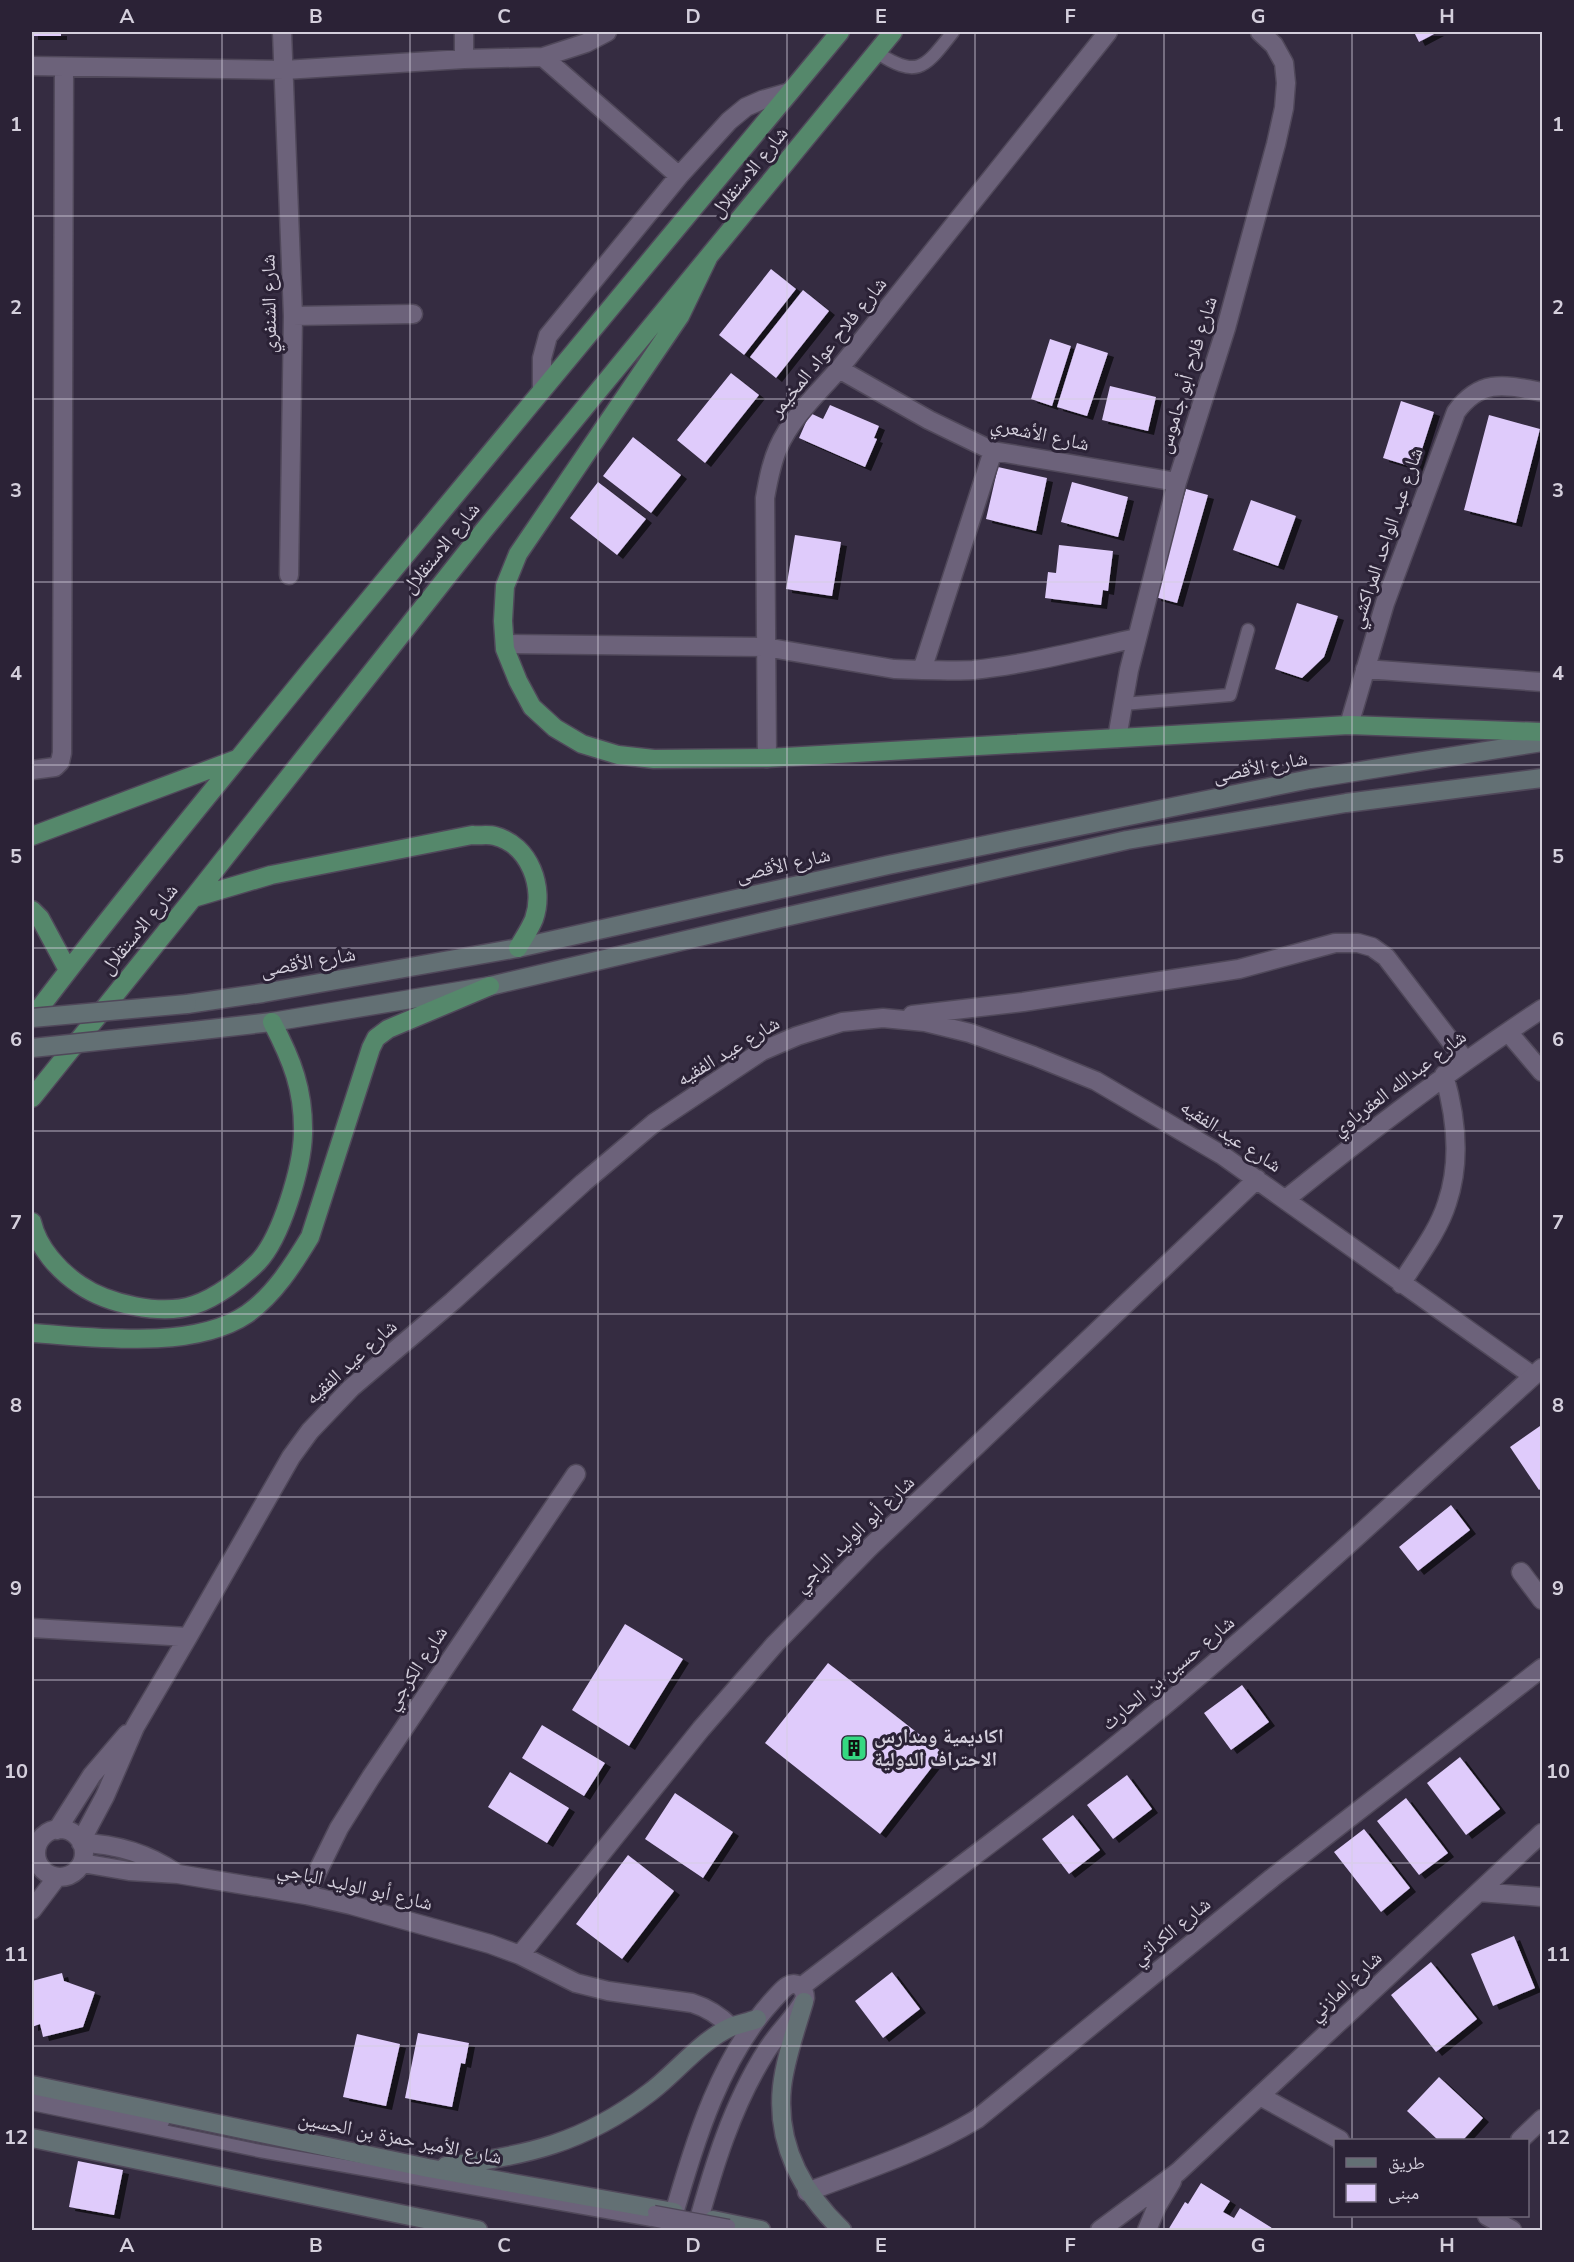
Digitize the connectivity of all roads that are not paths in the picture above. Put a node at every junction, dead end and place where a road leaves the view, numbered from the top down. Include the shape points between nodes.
1 (282, 32) edge
2 (464, 32) edge
3 (607, 32) edge
4 (840, 32) edge
5 (893, 32) edge
6 (953, 32) edge
7 (1108, 32) edge
8 (1260, 32) edge
9 (876, 52) junction
10 (543, 57) junction
11 (464, 59) junction
12 (32, 66) edge
13 (64, 67) junction
14 (284, 70) junction
15 (790, 92) junction
16 (679, 176) junction
17 (708, 258) junction
18 (413, 314) dead end
19 (293, 316) junction
20 (839, 369) junction
21 (542, 388) junction
22 (1542, 392) edge
23 (993, 451) junction
24 (1177, 482) junction
25 (289, 575) dead end
26 (1248, 630) dead end
27 (1137, 638) junction
28 (505, 644) junction
29 (765, 647) junction
30 (1365, 669) junction
31 (922, 670) junction
32 (1542, 682) edge
33 (1123, 704) junction
34 (1349, 725) junction
35 (1542, 732) edge
36 (1117, 738) junction
37 (1542, 742) edge
38 (239, 758) junction
39 (767, 758) junction
40 (32, 770) edge
41 (1542, 778) edge
42 (32, 836) edge
43 (193, 898) junction
44 (32, 910) edge
45 (518, 948) junction
46 (68, 970) junction
47 (490, 986) junction
48 (1542, 1009) edge
49 (32, 1018) edge
50 (883, 1018) junction
51 (272, 1022) junction
52 (1508, 1032) junction
53 (32, 1048) edge
54 (1466, 1060) junction
55 (1542, 1072) edge
56 (1444, 1075) junction
57 (32, 1098) edge
58 (1257, 1179) junction
59 (1286, 1199) junction
60 (32, 1222) edge
61 (1401, 1284) junction
62 (32, 1333) edge
63 (1538, 1372) edge
64 (576, 1474) dead end
65 (1521, 1572) dead end
66 (1542, 1600) edge
67 (32, 1628) edge
68 (189, 1637) junction
69 (1542, 1668) edge
70 (135, 1726) junction
71 (57, 1830) junction
72 (1542, 1833) edge
73 (81, 1842) junction
74 (34, 1857) edge
75 (82, 1863) junction
76 (178, 1874) junction
77 (57, 1877) junction
78 (1479, 1892) junction
79 (306, 1895) junction
80 (1542, 1897) edge
81 (32, 1910) edge
82 (520, 1955) junction
83 (802, 1995) junction
84 (757, 2019) junction
85 (731, 2027) junction
86 (32, 2085) edge
87 (32, 2095) edge
88 (1260, 2096) junction
89 (32, 2104) edge
90 (1542, 2119) edge
91 (32, 2138) edge
92 (1338, 2139) edge
93 (1522, 2139) edge
94 (428, 2168) junction
95 (1178, 2172) junction
96 (807, 2192) junction
97 (675, 2212) junction
98 (653, 2216) junction
99 (1489, 2217) edge
100 (699, 2226) edge
101 (478, 2230) edge
102 (669, 2230) edge
103 (748, 2230) edge
104 (761, 2230) edge
105 (842, 2230) edge
106 (1100, 2230) edge
107 (1147, 2230) edge
108 (1512, 2230) edge

1 - 14 street, شارع الشنفري
2 - 11 street
3 - 10 street via 586,44
4 - 15 highway, شارع الاستقلال
5 - 9 highway, شارع الاستقلال
6 - 9 lane via 932,58 918,67 900,66
7 - 20 street, شارع فلاح عواد المخيمر
8 - 24 street, شارع فلاح أبو جاموس via 1274,45 1284,63 1284,108 1226,328
9 - 17 highway, شارع الاستقلال
10 - 11 street
10 - 16 street
11 - 14 street
12 - 13 street
13 - 14 street
13 - 40 street via 62,753 55,767
14 - 19 street, شارع الشنفري
15 - 16 street via 746,107
15 - 21 highway, شارع الاستقلال
16 - 21 street via 548,336 542,358
17 - 28 highway via 680,316 518,554 505,586
17 - 43 highway, شارع الاستقلال via 484,530
18 - 19 street
19 - 25 street, شارع الشنفري
20 - 23 street, شارع الأشعري
20 - 29 street, شارع فلاح عواد المخيمر via 798,416 771,466 765,498
21 - 38 highway, شارع الاستقلال
22 - 30 street, شارع عبد الواحد المراكشي via 1512,386 1480,389 1456,412 1385,603
23 - 24 street, شارع الأشعري
23 - 31 street
24 - 27 street, شارع فلاح أبو جاموس
26 - 33 lane via 1230,695
27 - 31 street via 1004,666
27 - 33 street, شارع فلاح أبو جاموس
28 - 29 street
28 - 39 highway via 532,707 555,728 582,744 654,759
29 - 31 street via 894,669
29 - 39 street, شارع فلاح عواد المخيمر
30 - 32 street
30 - 34 street, شارع عبد الواحد المراكشي
33 - 36 street, شارع فلاح أبو جاموس
34 - 35 highway
34 - 36 highway
36 - 39 highway
37 - 45 main road, شارع الأقصى via 1276,786 888,865
38 - 42 highway
38 - 46 highway, شارع الاستقلال
41 - 47 main road via 1346,803 1127,840
43 - 45 highway via 271,875 472,835 495,836 510,843 527,859 536,881 534,919
43 - 57 highway, شارع الاستقلال
44 - 46 highway
45 - 49 main road, شارع الأقصى, bridge via 187,1004
46 - 49 highway, شارع الاستقلال
47 - 51 main road
47 - 62 highway via 388,1029 376,1038 309,1237 272,1292 246,1314 216,1328 160,1338
48 - 52 street, شارع عبدالله العقرباوي
50 - 54 street via 1200,976 1335,943 1358,943 1386,957
50 - 58 street, شارع عيد الفقيه via 925,1022 970,1033 1096,1081
50 - 68 street, شارع عيد الفقيه via 842,1022 797,1035 762,1051 654,1124 351,1388 291,1457
51 - 53 main road, bridge
51 - 60 highway via 291,1059 301,1097 303,1136 296,1182 282,1222 260,1261 231,1286 194,1305 155,1310 121,1304 89,1291 63,1274 35,1235
52 - 54 street, شارع عبدالله العقرباوي
52 - 55 street
54 - 56 street, شارع عبدالله العقرباوي
56 - 59 street, شارع عبدالله العقرباوي
56 - 61 street via 1453,1104 1455,1175 1447,1205
58 - 59 street, شارع عيد الفقيه
58 - 82 street, شارع أبو الوليد الباجي via 870,1547 775,1644 701,1729
59 - 61 street, شارع عيد الفقيه
61 - 63 street, شارع عيد الفقيه
63 - 83 street, شارع حسين بن الحارث via 1251,1632 1145,1722
64 - 79 street, شارع الكرجي via 371,1777 339,1828
65 - 66 street
67 - 68 street
68 - 70 street, شارع عيد الفقيه
69 - 96 street, شارع الكراثي via 1272,1878 976,2119 922,2148
70 - 71 street, شارع عيد الفقيه via 92,1775
70 - 73 street, شارع عيد الفقيه
71 - 73 street via 70,1831
71 - 74 street via 43,1836
72 - 78 street, شارع المازني
73 - 75 street
73 - 76 street, شارع أبو الوليد الباجي via 132,1850
74 - 77 street via 44,1871
75 - 76 street, شارع أبو الوليد الباجي
75 - 77 street via 72,1874
76 - 79 street, شارع أبو الوليد الباجي
77 - 81 street
78 - 80 street
78 - 88 street, شارع المازني
79 - 82 street, شارع أبو الوليد الباجي via 397,1916
82 - 85 street, شارع أبو الوليد الباجي via 576,1983 704,2006
83 - 84 street, شارع حسين بن الحارث via 794,1984 786,1987
83 - 96 main road via 781,2103 788,2148
83 - 100 street, شارع حسين بن الحارث via 745,2091 722,2143
84 - 85 main road
84 - 97 street, شارع حسين بن الحارث via 718,2088
85 - 94 main road via 632,2105 585,2132 526,2154
86 - 94 main road, شارع الأمير حمزة بن الحسين
87 - 98 lane
88 - 92 street
88 - 95 street, شارع المازني
89 - 98 lane via 260,2151
90 - 93 street
91 - 101 main road
94 - 97 main road, شارع الأمير حمزة بن الحسين
95 - 106 street, شارع المازني
95 - 107 street, شارع المازني via 1156,2206
96 - 105 main road
97 - 100 main road, شارع الأمير حمزة بن الحسين
97 - 102 street, شارع حسين بن الحارث
98 - 100 lane, bridge
98 - 103 lane, bridge
99 - 108 street
100 - 104 main road, شارع الأمير حمزة بن الحسين

